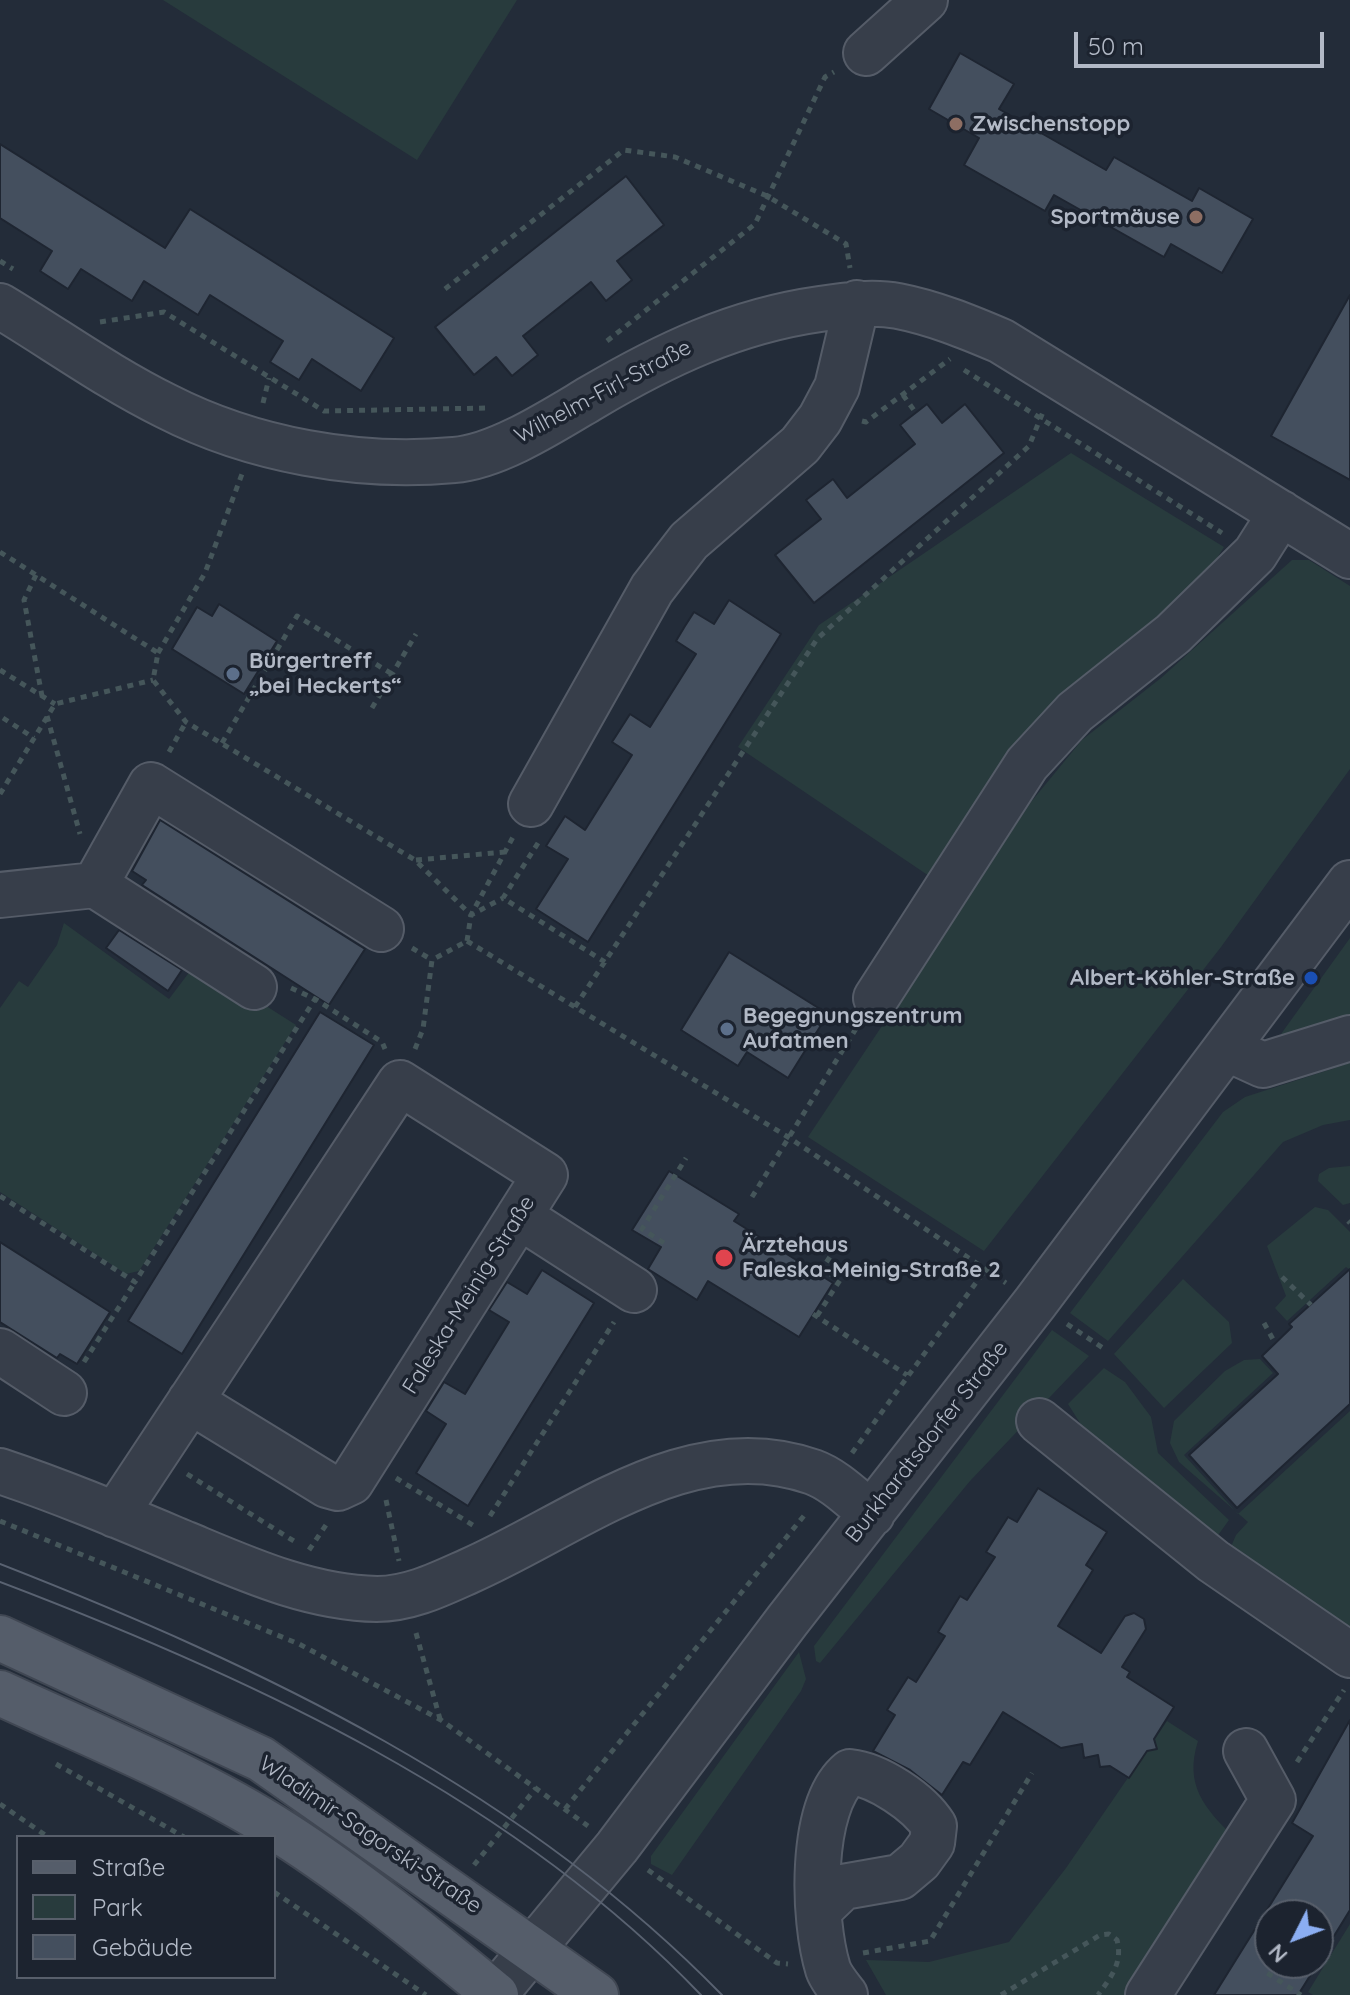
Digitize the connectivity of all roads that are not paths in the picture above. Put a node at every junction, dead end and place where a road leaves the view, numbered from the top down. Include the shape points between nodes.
1 (925, 0) edge
2 (866, 53) road end
3 (13, 291) edge
4 (857, 303) junction
5 (1281, 513) junction
6 (1350, 556) edge
7 (530, 823) road end
8 (1350, 883) edge
9 (95, 885) junction
10 (0, 894) edge
11 (381, 929) dead end
12 (254, 987) road end
13 (876, 998) road end
14 (1350, 1038) edge
15 (1228, 1049) junction
16 (519, 1216) junction
17 (634, 1290) road end
18 (0, 1351) edge
19 (73, 1380) road end
20 (190, 1401) junction
21 (1039, 1421) dead end
22 (0, 1471) edge
23 (872, 1514) junction
24 (115, 1515) junction
25 (3, 1646) edge
26 (1350, 1670) edge
27 (0, 1693) edge
28 (1246, 1751) dead end
29 (819, 1910) dead end
30 (532, 1947) junction
31 (836, 1983) edge
32 (495, 1995) edge
33 (596, 1995) edge
34 (1148, 1995) edge

1 - 2 street
3 - 4 street, Wilhelm-Firl-Straße via 165,406 254,442 391,462 457,460 530,434 656,360 729,328
4 - 5 street, Wilhelm-Firl-Straße via 896,305 960,345 1001,341
4 - 7 street via 837,387 849,420 800,445 689,541 652,589
5 - 6 street, Wilhelm-Firl-Straße
5 - 13 street via 1255,554 1173,634 1075,712 1027,764
8 - 15 street, Burkhardtsdorfer Straße
9 - 10 street
9 - 11 street via 151,785
9 - 12 street
14 - 15 street via 1263,1065
15 - 23 street, Burkhardtsdorfer Straße
16 - 17 street
16 - 20 street, Faleska-Meinig-Straße via 376,1457 351,1482 338,1488 327,1485
16 - 20 street, Faleska-Meinig-Straße via 545,1175 400,1083
18 - 19 street
20 - 24 street
21 - 26 street
22 - 24 street
23 - 24 street via 815,1472 769,1461 684,1468 612,1498 482,1565 406,1595 378,1599 269,1578
23 - 30 street, Burkhardtsdorfer Straße via 617,1847
25 - 30 main road, Wladimir-Sagorski-Straße via 261,1759
27 - 32 main road via 173,1772 283,1833 422,1934
28 - 34 street via 1273,1800
29 - 31 street
30 - 32 street, Burkhardtsdorfer Straße
30 - 33 main road, Wladimir-Sagorski-Straße

